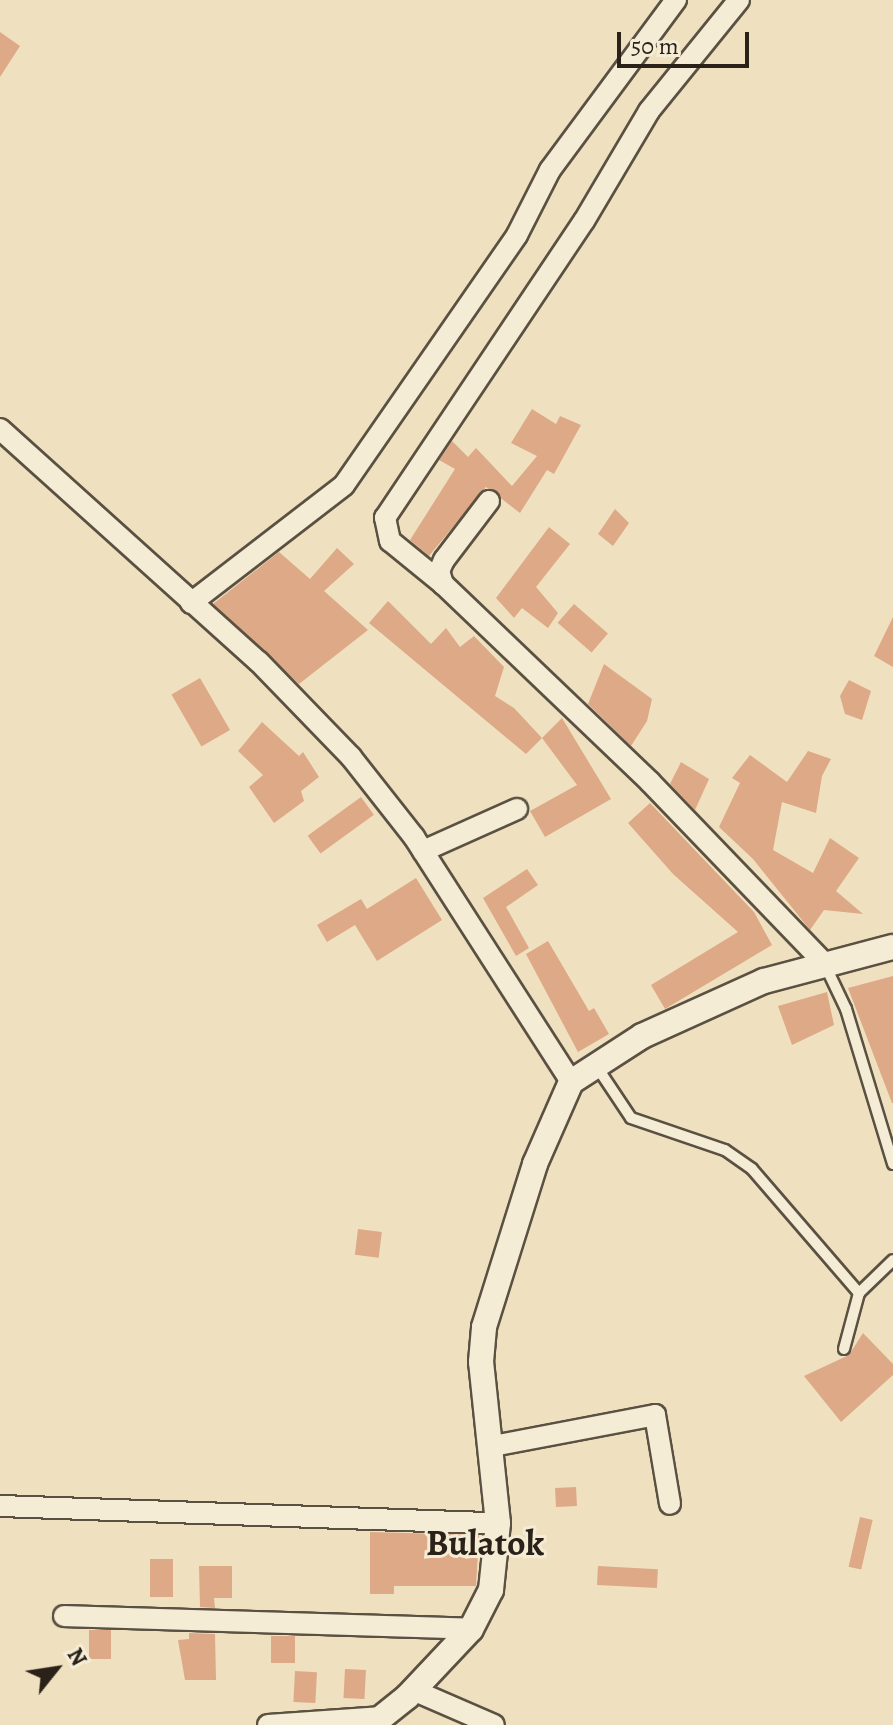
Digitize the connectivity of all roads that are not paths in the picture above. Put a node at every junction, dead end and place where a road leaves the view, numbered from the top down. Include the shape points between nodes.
1 (676, 0) edge
2 (739, 0) edge
3 (0, 429) edge
4 (489, 501) dead end
5 (443, 584) junction
6 (191, 603) junction
7 (517, 809) dead end
8 (423, 851) junction
9 (893, 947) edge
10 (824, 963) junction
11 (595, 1064) junction
12 (571, 1082) junction
13 (893, 1164) edge
14 (893, 1260) edge
15 (859, 1293) junction
16 (844, 1349) dead end
17 (493, 1446) junction
18 (670, 1504) dead end
19 (0, 1506) edge
20 (498, 1523) junction
21 (64, 1616) dead end
22 (471, 1629) junction
23 (413, 1690) junction
24 (378, 1721) edge
25 (268, 1725) edge
26 (494, 1725) edge

1 - 6 street via 558,158 517,235 344,485
2 - 5 street via 649,111 584,221 385,518 390,541
3 - 6 street
4 - 5 street via 444,560 439,571
5 - 10 street via 650,782
6 - 8 street via 259,662 351,757
7 - 8 street
8 - 12 street
9 - 10 street
10 - 11 street via 691,1012
10 - 13 lane via 846,1009
11 - 12 street
11 - 15 lane via 631,1118 725,1150 752,1169
12 - 17 street via 535,1164 484,1327 481,1362
14 - 15 lane
15 - 16 lane
17 - 18 street via 655,1415
17 - 20 street
19 - 20 street
20 - 22 street via 491,1590
21 - 22 street
22 - 23 street
23 - 24 street
23 - 26 street
24 - 25 street

